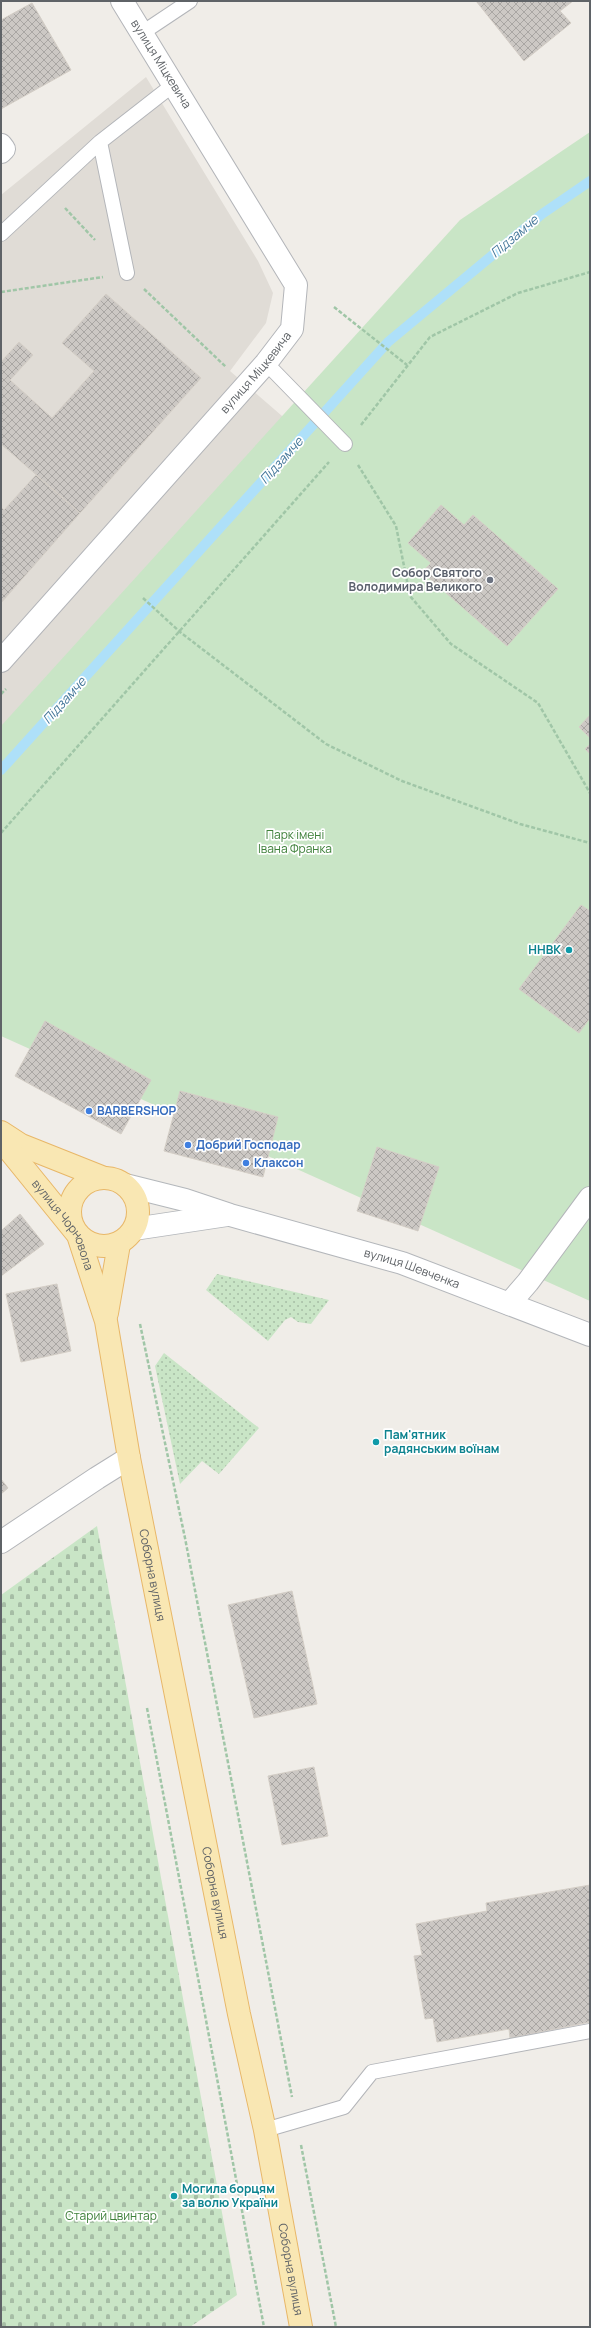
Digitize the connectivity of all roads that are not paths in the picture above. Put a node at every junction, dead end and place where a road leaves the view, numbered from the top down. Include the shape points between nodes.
1 (122, 1) edge
2 (190, 1) edge
3 (142, 33) junction
4 (174, 85) junction
5 (100, 142) junction
6 (1, 145) edge
7 (1, 152) edge
8 (1, 234) edge
9 (127, 274) road end
10 (266, 363) junction
11 (346, 444) road end
12 (1, 662) edge
13 (1, 1132) edge
14 (1, 1140) edge
15 (104, 1178) junction
16 (125, 1185) junction
17 (590, 1198) edge
18 (230, 1215) junction
19 (134, 1229) junction
20 (78, 1235) junction
21 (119, 1244) junction
22 (509, 1304) junction
23 (106, 1321) junction
24 (590, 1335) edge
25 (129, 1458) junction
26 (1, 1542) edge
27 (590, 2031) edge
28 (264, 2130) junction
29 (301, 2327) edge

1 - 3 street, вулиця Міцкевича
2 - 3 lane
3 - 4 street, вулиця Міцкевича
4 - 5 lane
4 - 10 street, вулиця Міцкевича via 296,286 292,329
5 - 8 lane
5 - 9 lane
6 - 7 street via 4,149
10 - 11 lane
10 - 12 street, вулиця Міцкевича
13 - 15 main road via 21,1144
14 - 20 main road, вулиця Чорновола
15 - 16 main road
15 - 20 main road via 93,1179 83,1185 71,1203 69,1215
16 - 18 street, вулиця Шевченка via 185,1200
16 - 19 main road via 132,1192 139,1210
17 - 22 street
18 - 19 street, вулиця Шевченка
18 - 22 street, вулиця Шевченка via 402,1263
19 - 21 main road via 128,1238
20 - 21 main road via 97,1246
20 - 23 main road, вулиця Чорновола
21 - 23 main road, вулиця Чорновола
22 - 24 street, вулиця Шевченка
23 - 25 main road, вулиця Чорновола
25 - 26 street
25 - 28 main road, Соборна вулиця
27 - 28 lane via 372,2072 344,2107
28 - 29 main road, Соборна вулиця

